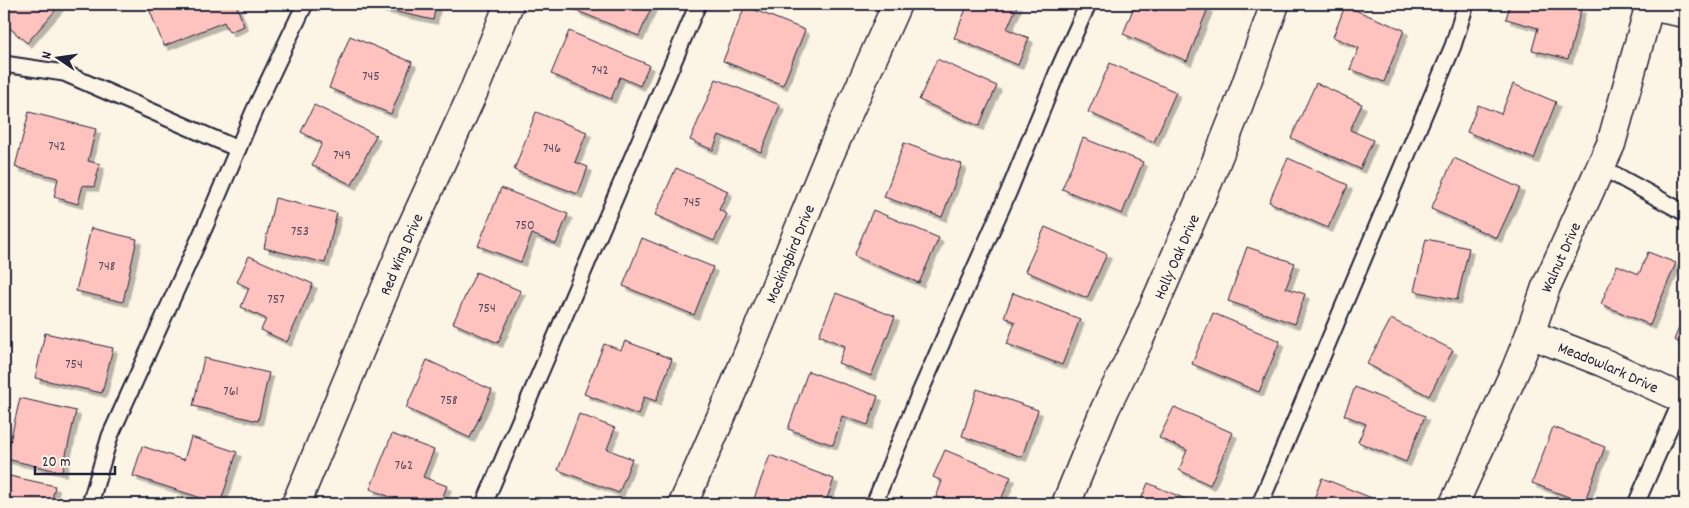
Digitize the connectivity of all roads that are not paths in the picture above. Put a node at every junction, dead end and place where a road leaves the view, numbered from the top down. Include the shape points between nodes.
1 (305, 4) edge
2 (509, 4) edge
3 (698, 4) edge
4 (897, 4) edge
5 (1088, 4) edge
6 (1275, 4) edge
7 (1465, 4) edge
8 (1649, 5) edge
9 (1685, 13) edge
10 (4, 64) edge
11 (238, 149) junction
12 (1600, 166) junction
13 (1685, 213) edge
14 (1530, 334) junction
15 (1684, 400) edge
16 (90, 504) edge
17 (296, 504) edge
18 (484, 504) edge
19 (683, 504) edge
20 (874, 504) edge
21 (1066, 504) edge
22 (1260, 504) edge
23 (1454, 504) edge
24 (1636, 504) edge

1 - 11 lane
2 - 17 street, Red Wing Drive
3 - 18 lane
4 - 19 street, Mockingbird Drive via 829,156
5 - 20 lane
6 - 21 street, Holly Oak Drive via 1208,182 1140,340 1105,409
7 - 22 lane via 1449,55
8 - 9 street
8 - 12 street, Walnut Drive via 1611,144
10 - 11 lane via 64,73
11 - 16 lane via 110,436
12 - 13 lane
12 - 14 street, Walnut Drive via 1546,287
14 - 15 street, Meadowlark Drive via 1602,362
14 - 23 street, Walnut Drive
15 - 24 lane

